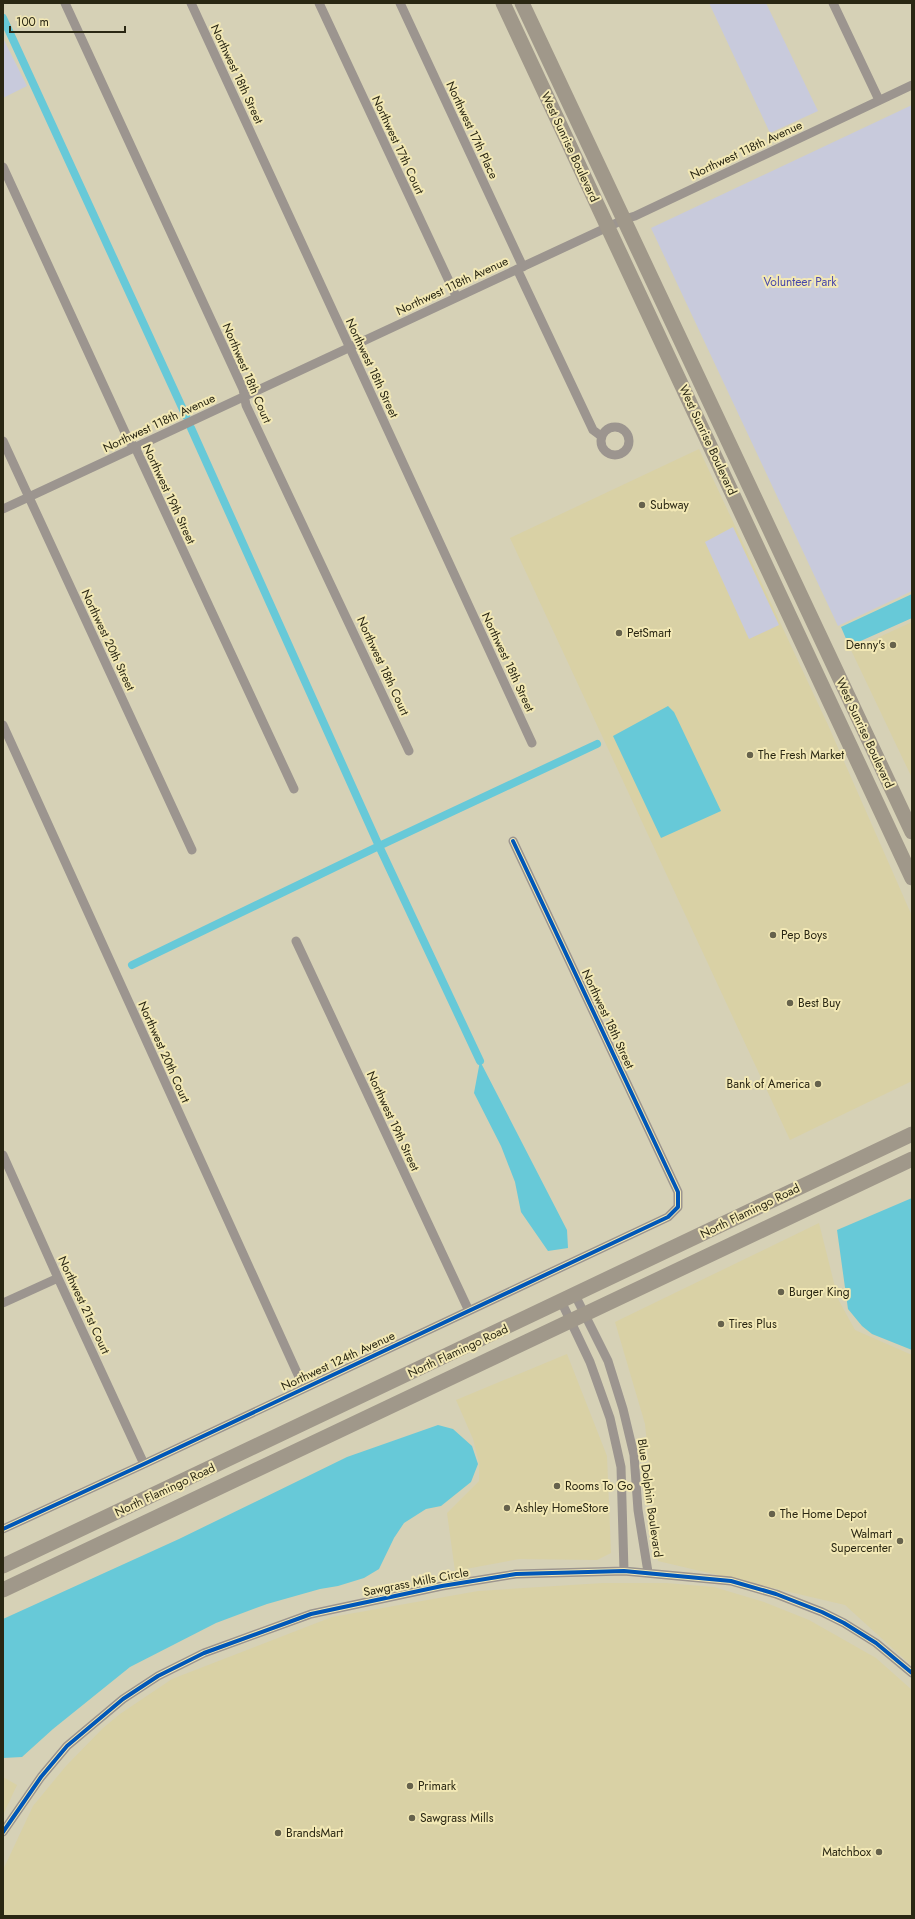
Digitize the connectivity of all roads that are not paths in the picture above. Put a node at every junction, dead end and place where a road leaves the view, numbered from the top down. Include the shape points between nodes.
1 (65, 3) edge
2 (191, 3) edge
3 (319, 3) edge
4 (400, 3) edge
5 (503, 3) edge
6 (522, 3) edge
7 (833, 3) edge
8 (912, 85) edge
9 (879, 100) junction
10 (3, 167) edge
11 (625, 219) junction
12 (608, 227) junction
13 (520, 268) junction
14 (456, 296) junction
15 (349, 347) junction
16 (244, 396) junction
17 (601, 436) dead end
18 (3, 441) edge
19 (135, 448) junction
20 (28, 496) junction
21 (3, 509) edge
22 (3, 725) edge
23 (532, 743) dead end
24 (409, 751) dead end
25 (294, 788) dead end
26 (912, 832) edge
27 (513, 841) dead end
28 (192, 850) dead end
29 (912, 878) edge
30 (296, 941) dead end
31 (912, 1134) edge
32 (3, 1155) edge
33 (912, 1159) edge
34 (678, 1207) joint
35 (58, 1278) junction
36 (575, 1295) junction
37 (561, 1302) junction
38 (3, 1303) edge
39 (469, 1311) junction
40 (586, 1314) junction
41 (571, 1321) junction
42 (304, 1388) junction
43 (144, 1464) junction
44 (3, 1529) edge
45 (3, 1566) edge
46 (624, 1571) junction
47 (648, 1572) junction
48 (3, 1590) edge
49 (912, 1673) edge
50 (3, 1832) edge

1 - 16 street, Northwest 18th Court
2 - 15 street, Northwest 18th Street
3 - 14 street, Northwest 17th Court
4 - 13 street, Northwest 17th Place
5 - 12 highway, West Sunrise Boulevard
6 - 11 highway, West Sunrise Boulevard
7 - 9 street
8 - 9 street, Northwest 118th Avenue
9 - 11 street, Northwest 118th Avenue
10 - 19 street, Northwest 19th Street via 129,441
11 - 12 street, Northwest 118th Avenue
11 - 26 highway, West Sunrise Boulevard
12 - 13 street, Northwest 118th Avenue
12 - 29 highway, West Sunrise Boulevard
13 - 14 street, Northwest 118th Avenue
13 - 17 street, Northwest 17th Place via 593,430
14 - 15 street, Northwest 118th Avenue
15 - 16 street, Northwest 118th Avenue
15 - 23 street, Northwest 18th Street
16 - 19 street, Northwest 118th Avenue
16 - 24 street, Northwest 18th Court
18 - 20 street, Northwest 20th Street
19 - 20 street, Northwest 118th Avenue
19 - 25 street, Northwest 19th Street
20 - 21 street, Northwest 118th Avenue
20 - 28 street, Northwest 20th Street
22 - 42 street, Northwest 20th Court
27 - 34 street, Northwest 18th Street via 678,1192
30 - 39 street, Northwest 19th Street
31 - 36 highway, North Flamingo Road
32 - 35 street, Northwest 21st Court
33 - 40 highway, North Flamingo Road
34 - 39 street, Northwest 124th Avenue via 668,1217
35 - 38 street
35 - 43 street, Northwest 21st Court
36 - 37 highway, North Flamingo Road
36 - 40 street, Blue Dolphin Boulevard
37 - 41 street, Blue Dolphin Boulevard
37 - 45 highway, North Flamingo Road
39 - 42 street, Northwest 124th Avenue
40 - 41 highway, North Flamingo Road
40 - 47 street, Blue Dolphin Boulevard via 608,1361 624,1410 634,1455 638,1510
41 - 46 street, Blue Dolphin Boulevard via 590,1362 610,1418 621,1467
41 - 48 highway, North Flamingo Road
42 - 43 street, Northwest 124th Avenue
43 - 44 street, Northwest 124th Avenue
46 - 47 street, Sawgrass Mills Circle
46 - 50 street, Sawgrass Mills Circle via 516,1574 442,1586 311,1614 204,1653 158,1676 89,1726 67,1746 41,1777
47 - 49 street, Sawgrass Mills Circle via 731,1581 776,1594 822,1612 851,1627 876,1643

